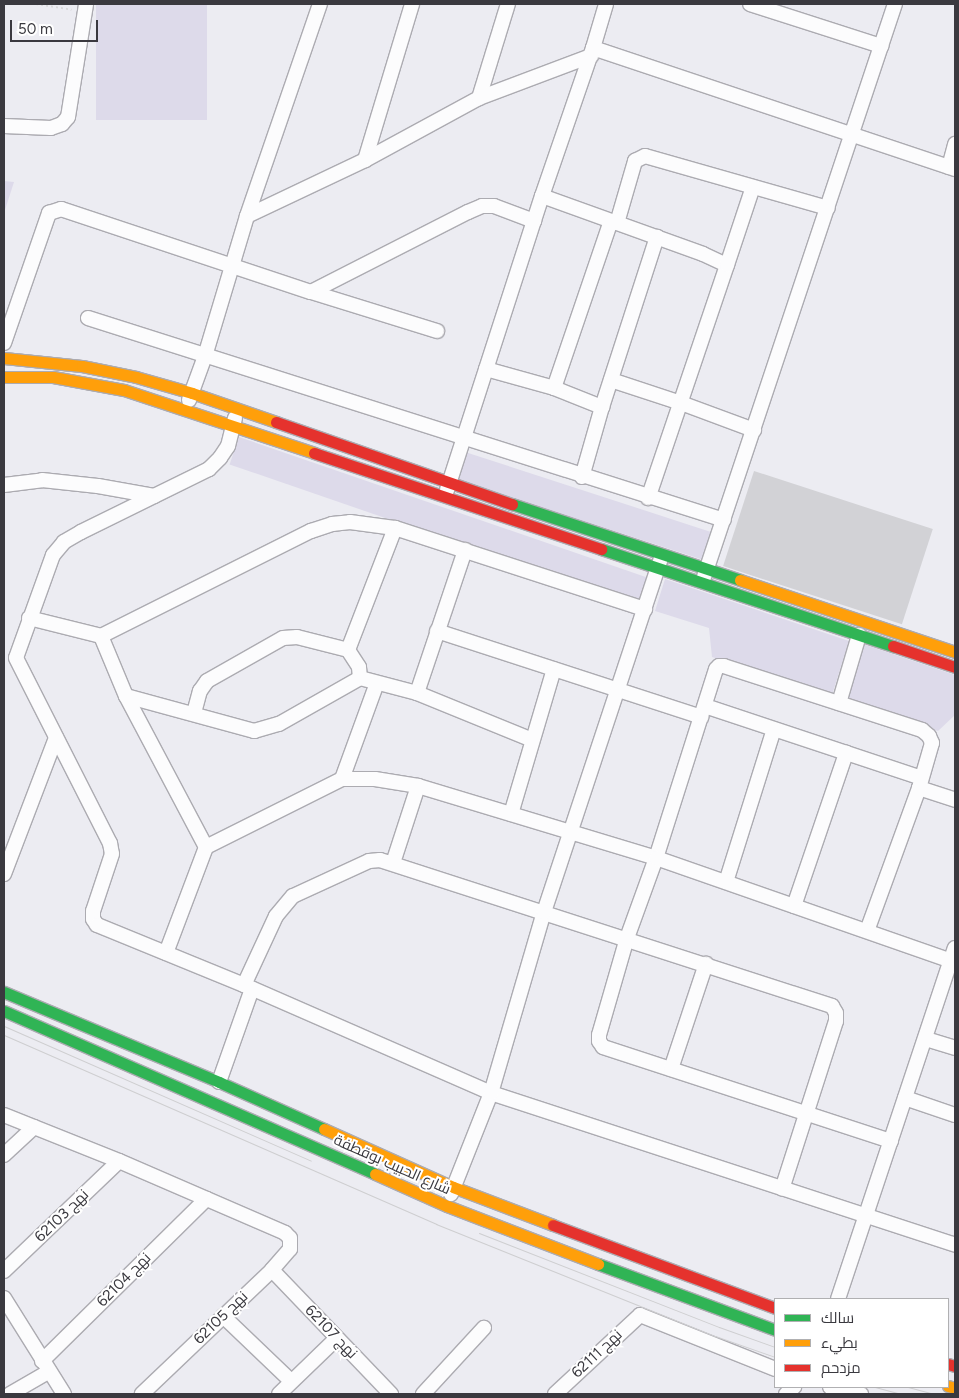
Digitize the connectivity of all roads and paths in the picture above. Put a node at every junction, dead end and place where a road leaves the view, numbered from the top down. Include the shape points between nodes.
1 (36, 4) edge
2 (320, 4) edge
3 (412, 4) edge
4 (508, 4) edge
5 (606, 4) edge
6 (750, 4) edge
7 (895, 4) edge
8 (85, 8) edge
9 (882, 46) junction
10 (592, 52) junction
11 (479, 98) junction
12 (4, 126) edge
13 (853, 134) junction
14 (955, 144) edge
15 (366, 160) junction
16 (952, 168) edge
17 (752, 187) junction
18 (542, 196) junction
19 (828, 208) junction
20 (247, 216) junction
21 (534, 221) junction
22 (614, 222) junction
23 (657, 238) junction
24 (231, 265) junction
25 (727, 265) junction
26 (311, 292) junction
27 (88, 318) dead end
28 (437, 331) dead end
29 (4, 342) edge
30 (205, 356) junction
31 (4, 358) edge
32 (486, 369) junction
33 (4, 377) edge
34 (611, 380) junction
35 (554, 388) junction
36 (192, 393) junction
37 (681, 403) junction
38 (602, 407) junction
39 (185, 410) junction
40 (238, 410) junction
41 (233, 426) junction
42 (754, 430) junction
43 (464, 436) junction
44 (582, 477) junction
45 (449, 483) junction
46 (4, 485) edge
47 (154, 496) junction
48 (444, 498) junction
49 (648, 498) junction
50 (724, 520) junction
51 (395, 528) junction
52 (465, 550) junction
53 (663, 554) junction
54 (707, 568) junction
55 (658, 569) junction
56 (702, 584) junction
57 (645, 609) junction
58 (30, 618) junction
59 (437, 631) junction
60 (859, 635) junction
61 (101, 636) junction
62 (348, 650) junction
63 (955, 652) edge
64 (10, 659) edge
65 (955, 667) edge
66 (554, 669) junction
67 (360, 678) junction
68 (377, 683) junction
69 (618, 690) junction
70 (417, 693) junction
71 (126, 696) junction
72 (838, 703) junction
73 (703, 712) junction
74 (194, 713) junction
75 (774, 729) junction
76 (56, 738) junction
77 (532, 740) junction
78 (846, 753) junction
79 (342, 779) junction
80 (920, 783) junction
81 (418, 786) junction
82 (955, 800) edge
83 (511, 814) junction
84 (571, 833) junction
85 (206, 847) junction
86 (656, 858) junction
87 (393, 863) junction
88 (4, 874) edge
89 (726, 882) junction
90 (794, 906) junction
91 (544, 912) junction
92 (867, 931) junction
93 (626, 938) junction
94 (166, 953) junction
95 (954, 956) edge
96 (706, 964) junction
97 (248, 987) junction
98 (4, 992) edge
99 (4, 1011) edge
100 (926, 1039) junction
101 (955, 1048) edge
102 (671, 1069) junction
103 (219, 1082) junction
104 (491, 1093) junction
105 (905, 1098) junction
106 (807, 1114) junction
107 (4, 1115) edge
108 (955, 1115) edge
109 (34, 1127) junction
110 (890, 1141) junction
111 (4, 1155) edge
112 (119, 1160) junction
113 (453, 1187) junction
114 (782, 1189) junction
115 (206, 1199) junction
116 (447, 1206) junction
117 (866, 1216) junction
118 (955, 1245) edge
119 (272, 1270) junction
120 (4, 1272) edge
121 (4, 1298) edge
122 (838, 1298) edge
123 (774, 1308) edge
124 (223, 1316) junction
125 (484, 1328) dead end
126 (774, 1330) edge
127 (336, 1339) junction
128 (45, 1366) junction
129 (774, 1369) edge
130 (291, 1382) junction
131 (834, 1388) edge
132 (10, 1394) edge
133 (64, 1394) edge
134 (142, 1394) edge
135 (279, 1394) edge
136 (391, 1394) edge
137 (423, 1394) edge
138 (555, 1394) edge
139 (861, 1394) edge

1 - 8 path
2 - 20 street
3 - 15 street
4 - 11 street
5 - 10 street
6 - 9 street
7 - 9 street
8 - 12 street via 68,117 62,124 51,128
9 - 13 street
10 - 11 street
10 - 13 street
10 - 18 street
11 - 15 street
13 - 16 street
13 - 19 street
14 - 16 street
15 - 20 street
17 - 19 street
17 - 22 street via 644,156 635,161
17 - 25 street
18 - 21 street
18 - 22 street
19 - 42 street
20 - 24 street
21 - 26 street via 494,206 482,206
21 - 32 street
22 - 23 street
22 - 35 street
23 - 25 street
23 - 34 street
24 - 26 street
24 - 29 street via 54,209 49,213
24 - 30 street
25 - 37 street
26 - 28 street
27 - 30 street
30 - 36 street
30 - 43 street
31 - 36 street via 82,366
32 - 35 street
32 - 43 street
33 - 39 street via 62,378 124,390
34 - 37 street
34 - 38 street
35 - 38 street
36 - 39 street
36 - 40 street
37 - 42 street
37 - 49 street
38 - 44 street
39 - 41 street
40 - 41 street
40 - 45 street
41 - 47 street via 228,446 209,469
41 - 48 street
42 - 50 street
43 - 44 street
43 - 45 street
44 - 49 street
45 - 48 street
45 - 53 street
46 - 47 street via 42,480
47 - 58 street via 64,542 53,555
48 - 55 street
49 - 50 street
50 - 54 street
51 - 52 street
51 - 61 street via 350,522 311,531
51 - 62 street
52 - 57 street
52 - 59 street
53 - 54 street
53 - 55 street
54 - 56 street
54 - 63 street
55 - 56 street
55 - 57 street
56 - 60 street
57 - 69 street
58 - 61 street
58 - 64 street
59 - 66 street
59 - 70 street
60 - 65 street
60 - 72 street
61 - 71 street
62 - 67 street via 359,667
62 - 74 street via 297,637 284,638 207,681 200,691
64 - 76 street
66 - 69 street
66 - 77 street
67 - 68 street
67 - 74 street via 268,729 254,731
68 - 70 street
68 - 79 street
69 - 73 street
69 - 84 street
70 - 77 street
71 - 74 street
71 - 85 street
72 - 73 street via 724,666 716,669
72 - 80 street via 922,730 929,736 932,743
73 - 75 street
73 - 86 street
75 - 78 street
75 - 89 street
76 - 88 street
76 - 94 street via 110,843 112,854 93,918 97,925
77 - 83 street
78 - 80 street
78 - 90 street
79 - 81 street via 375,779
79 - 85 street
80 - 82 street
80 - 92 street
81 - 83 street
81 - 87 street
83 - 84 street
84 - 86 street
84 - 91 street
85 - 94 street
86 - 89 street
86 - 93 street
87 - 91 street
87 - 97 street via 369,862 293,896 276,916
89 - 90 street
90 - 92 street
91 - 93 street
91 - 104 street
92 - 95 street
93 - 96 street
93 - 102 street via 599,1041 603,1046
94 - 97 street
95 - 100 street
96 - 102 street
96 - 106 street via 832,1006 836,1021
97 - 103 street
97 - 104 street
98 - 103 street, شارع الحبيب بوقطفة
99 - 116 street, شارع الحبيب بوقطفة
100 - 101 street
100 - 105 street
102 - 106 street
103 - 113 street, شارع الحبيب بوقطفة
104 - 113 street
104 - 114 street
105 - 108 street
105 - 110 street
106 - 110 street
106 - 114 street
107 - 109 street
109 - 111 street
109 - 112 street
110 - 117 street
112 - 115 street
112 - 120 street, نهج 62103
113 - 116 street
113 - 123 street, شارع الحبيب بوقطفة
114 - 117 street
115 - 119 street, نهج 62105 via 290,1238 290,1248
115 - 128 street, نهج 62104
116 - 126 street, شارع الحبيب بوقطفة
117 - 118 street
117 - 122 street
119 - 124 street, نهج 62105
119 - 127 street, نهج 62107
121 - 128 street
124 - 130 street
124 - 134 street, نهج 62105
125 - 137 street
127 - 130 street
127 - 136 street, نهج 62107
128 - 132 street, نهج 62104
128 - 133 street
129 - 138 street, نهج 62111 via 640,1315
130 - 135 street
131 - 139 street

